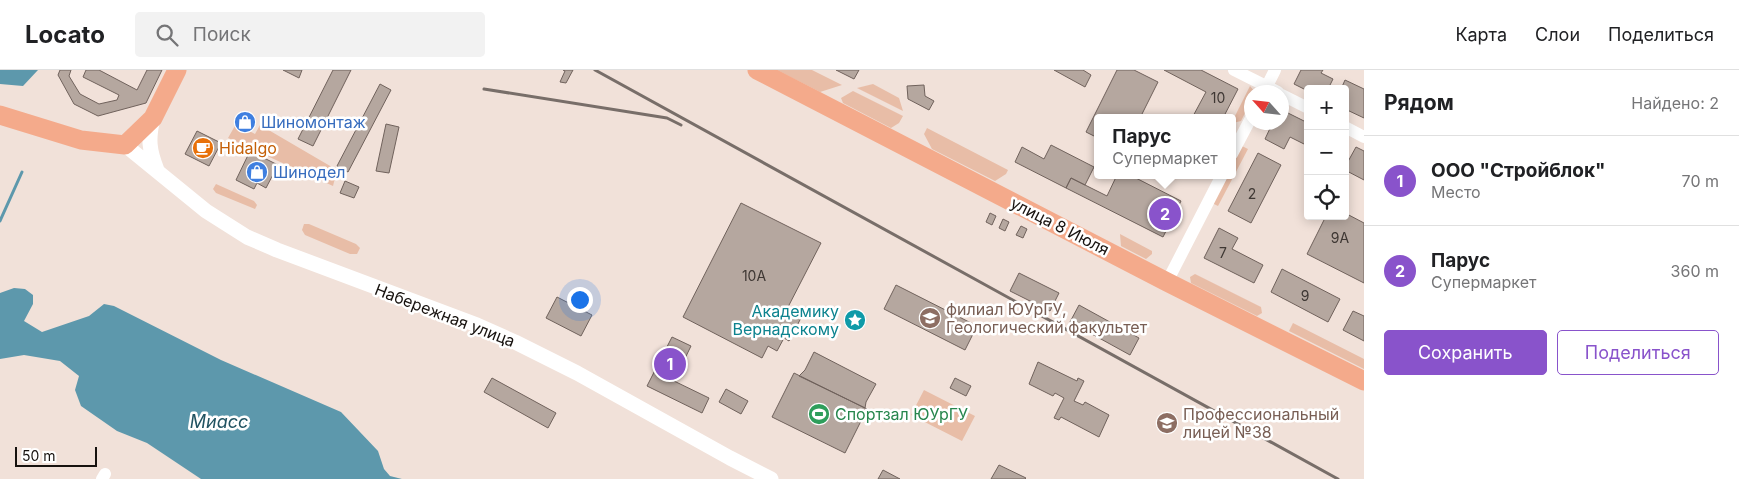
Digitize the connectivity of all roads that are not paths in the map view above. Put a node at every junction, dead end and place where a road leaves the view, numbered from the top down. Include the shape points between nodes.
1 (177, 70) edge
2 (757, 70) edge
3 (1234, 70) edge
4 (1275, 70) edge
5 (1259, 85) edge
6 (1271, 85) edge
7 (1289, 98) edge
8 (1304, 106) edge
9 (0, 115) edge
10 (153, 118) junction
11 (1349, 129) edge
12 (1245, 130) edge
13 (1364, 137) edge
14 (125, 145) junction
15 (1236, 146) edge
16 (156, 170) junction
17 (1220, 179) edge
18 (1168, 282) junction
19 (1364, 380) edge
20 (771, 479) edge

1 - 10 main road
2 - 18 main road, улица 8 Июля
3 - 5 street
4 - 6 street
7 - 8 street
9 - 14 main road via 81,140
10 - 14 main road
10 - 16 street via 149,135 150,153
11 - 13 street
12 - 15 street
14 - 16 street, Набережная улица
16 - 20 street, Набережная улица via 206,211 253,240 511,340
17 - 18 street
18 - 19 main road, улица 8 Июля

